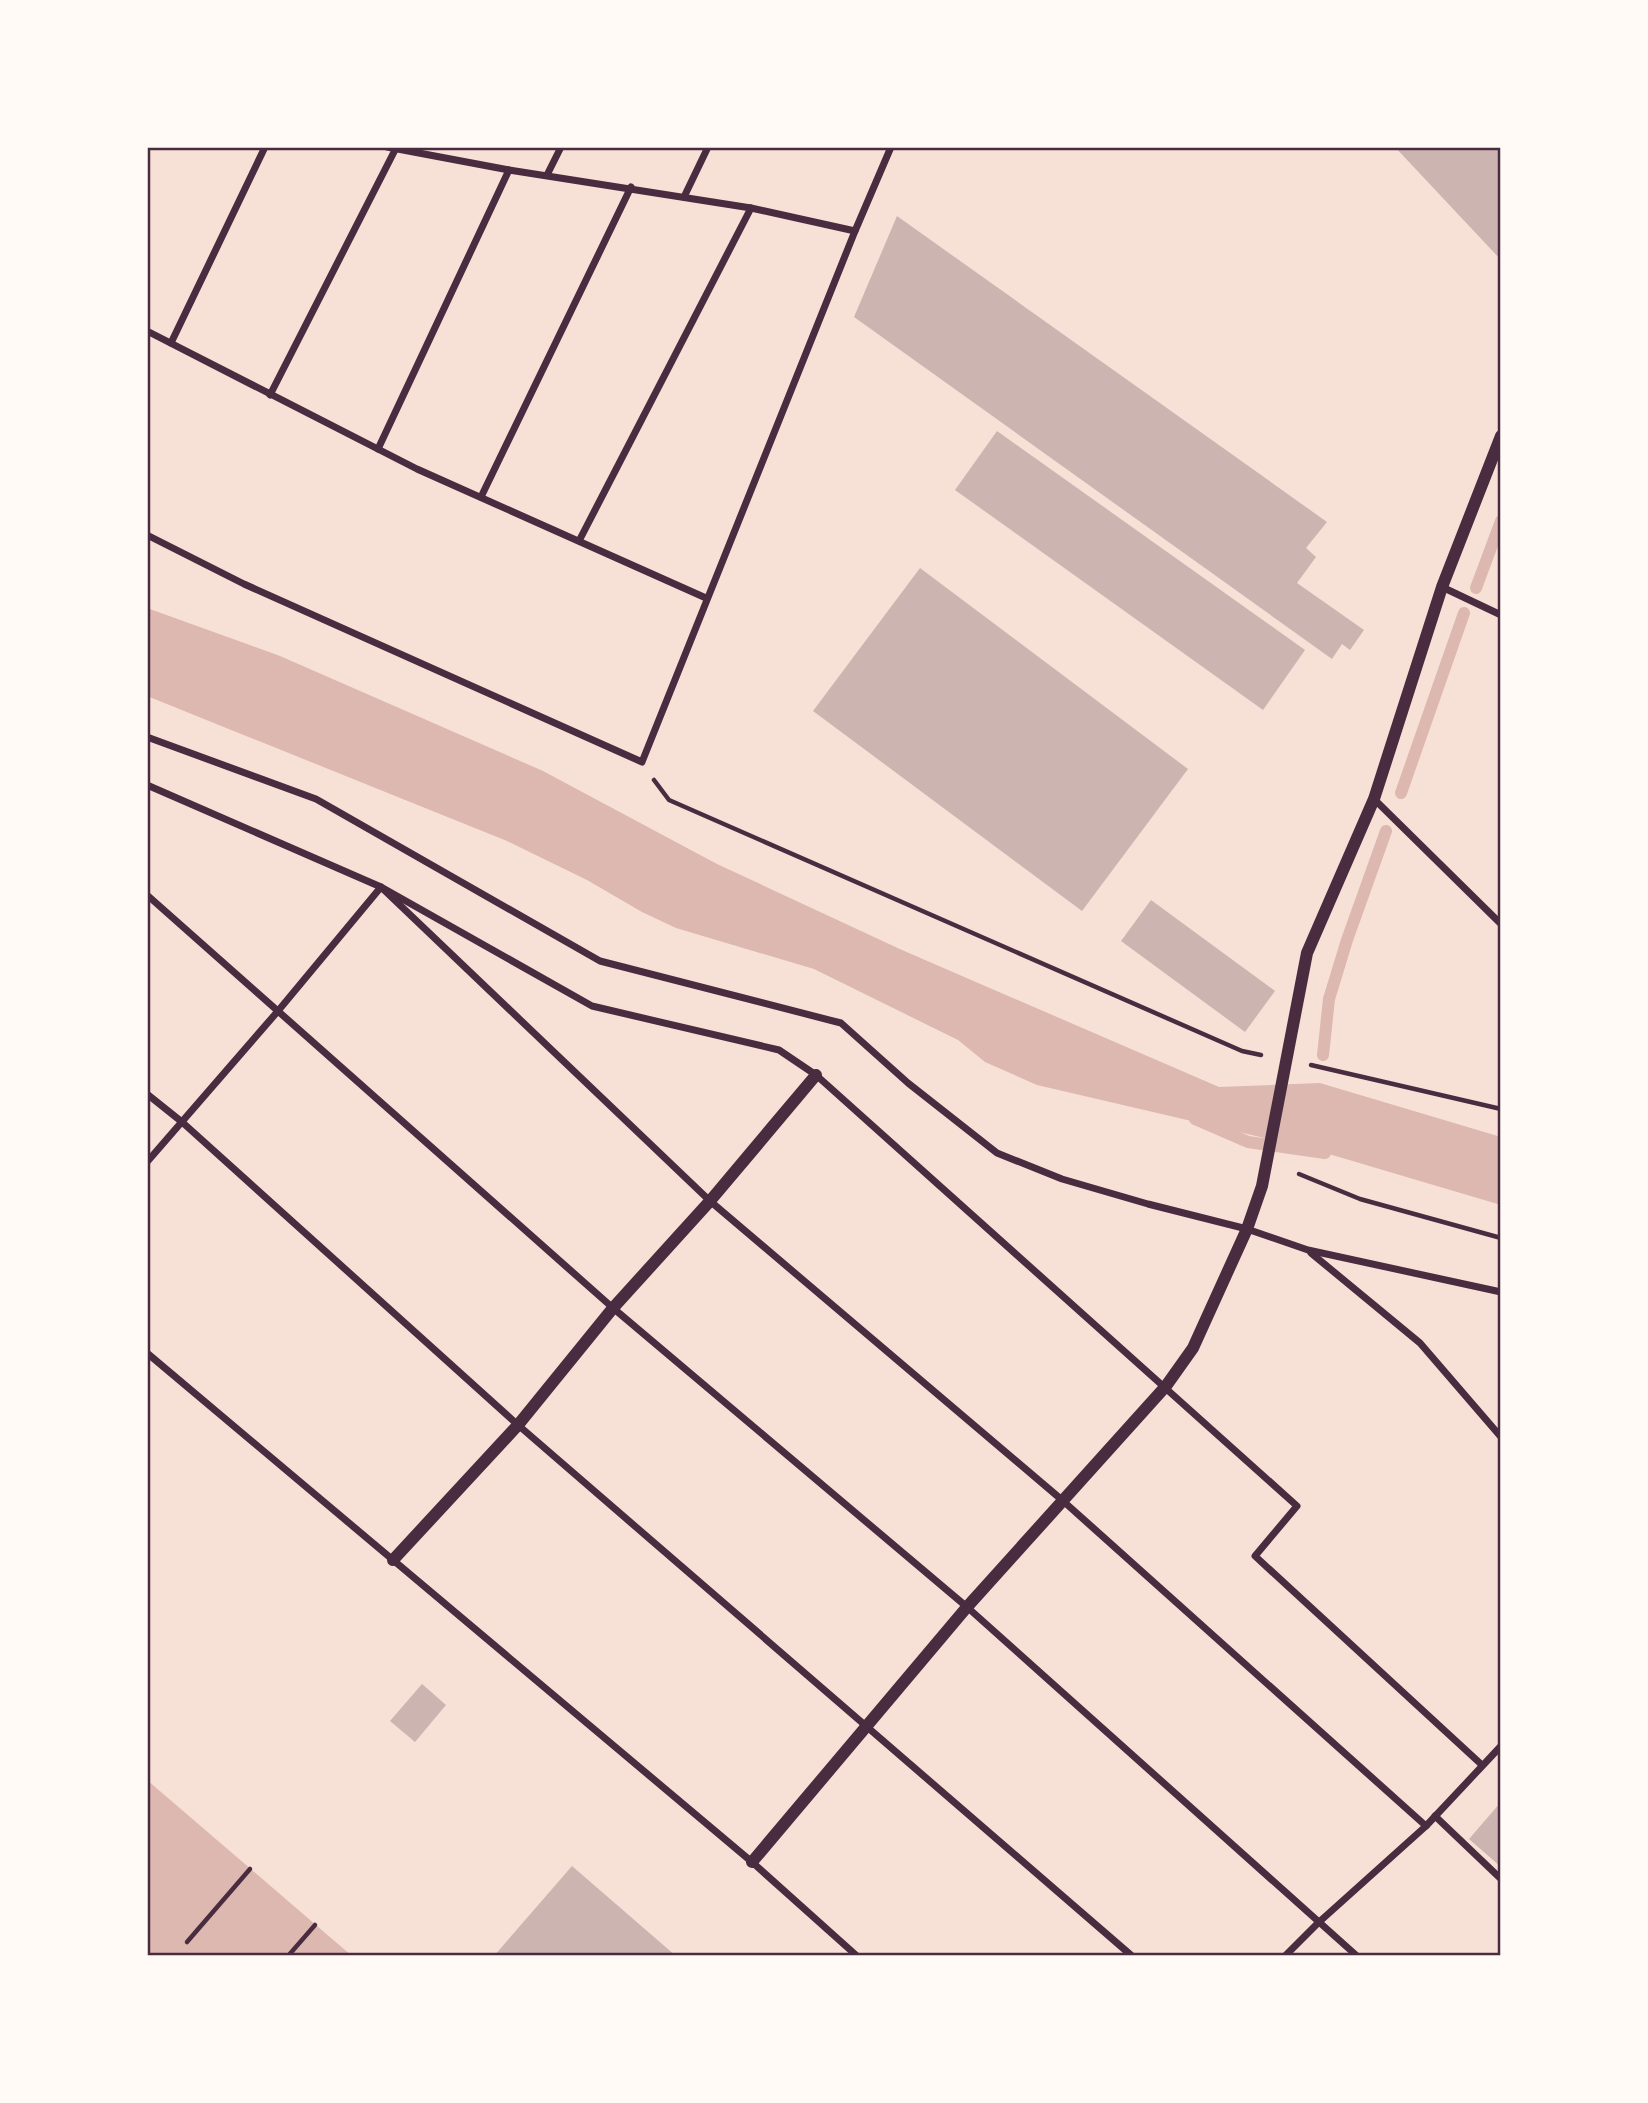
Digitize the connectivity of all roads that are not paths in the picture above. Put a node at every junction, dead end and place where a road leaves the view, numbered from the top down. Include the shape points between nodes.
1 (265, 147) edge
2 (561, 147) edge
3 (708, 147) edge
4 (891, 147) edge
5 (391, 148) edge
6 (427, 150) edge
7 (509, 170) junction
8 (547, 175) junction
9 (631, 187) junction
10 (684, 198) junction
11 (751, 208) junction
12 (855, 231) junction
13 (147, 331) edge
14 (171, 343) junction
15 (270, 395) junction
16 (1501, 436) edge
17 (378, 449) junction
18 (481, 497) junction
19 (147, 535) edge
20 (579, 541) junction
21 (1442, 587) junction
22 (706, 598) junction
23 (1501, 615) edge
24 (147, 737) edge
25 (147, 785) edge
26 (1374, 799) junction
27 (381, 887) junction
28 (147, 895) edge
29 (1501, 924) edge
30 (278, 1011) junction
31 (816, 1075) junction
32 (147, 1094) edge
33 (182, 1122) junction
34 (147, 1161) edge
35 (710, 1201) junction
36 (1247, 1228) junction
37 (1308, 1250) junction
38 (1501, 1292) edge
39 (613, 1308) junction
40 (147, 1353) edge
41 (1166, 1386) junction
42 (518, 1425) junction
43 (1501, 1437) edge
44 (1062, 1500) junction
45 (393, 1560) junction
46 (967, 1607) junction
47 (864, 1726) junction
48 (1501, 1746) edge
49 (1482, 1765) junction
50 (1435, 1816) junction
51 (1426, 1826) junction
52 (752, 1862) junction
53 (1501, 1879) edge
54 (1318, 1923) junction
55 (857, 1956) edge
56 (1132, 1956) edge
57 (1285, 1956) edge
58 (1357, 1956) edge

1 - 14 street
2 - 8 street
3 - 10 street
4 - 12 street
5 - 6 street
5 - 15 street
6 - 7 street
7 - 8 street
7 - 17 street
8 - 9 street
9 - 10 street
9 - 18 street
10 - 11 street
11 - 12 street
11 - 20 street
12 - 22 street
13 - 14 street
14 - 15 street
15 - 17 street
16 - 21 street
17 - 18 street
18 - 20 street
19 - 22 street via 244,584 642,762
20 - 22 street
21 - 23 street
21 - 26 street
24 - 36 street via 316,799 600,961 841,1023 997,1153 1062,1179
25 - 27 street
26 - 29 street
26 - 36 street via 1307,953 1264,1175
27 - 30 street
27 - 31 street via 592,1006 779,1050
27 - 35 street
28 - 30 street
30 - 33 street
30 - 39 street
31 - 35 street
31 - 41 street
32 - 33 street
33 - 34 street
33 - 42 street
35 - 39 street
35 - 44 street
36 - 37 street
36 - 41 street via 1193,1348
37 - 38 street
37 - 43 street via 1420,1343
39 - 42 street
39 - 46 street
40 - 45 street
41 - 44 street
41 - 49 street via 1297,1506 1255,1556
42 - 45 street
42 - 47 street
44 - 46 street
44 - 51 street
45 - 52 street
46 - 47 street
46 - 54 street
47 - 52 street
47 - 56 street
48 - 49 street
49 - 50 street
50 - 51 street
50 - 53 street
51 - 54 street
52 - 55 street
54 - 57 street
54 - 58 street

